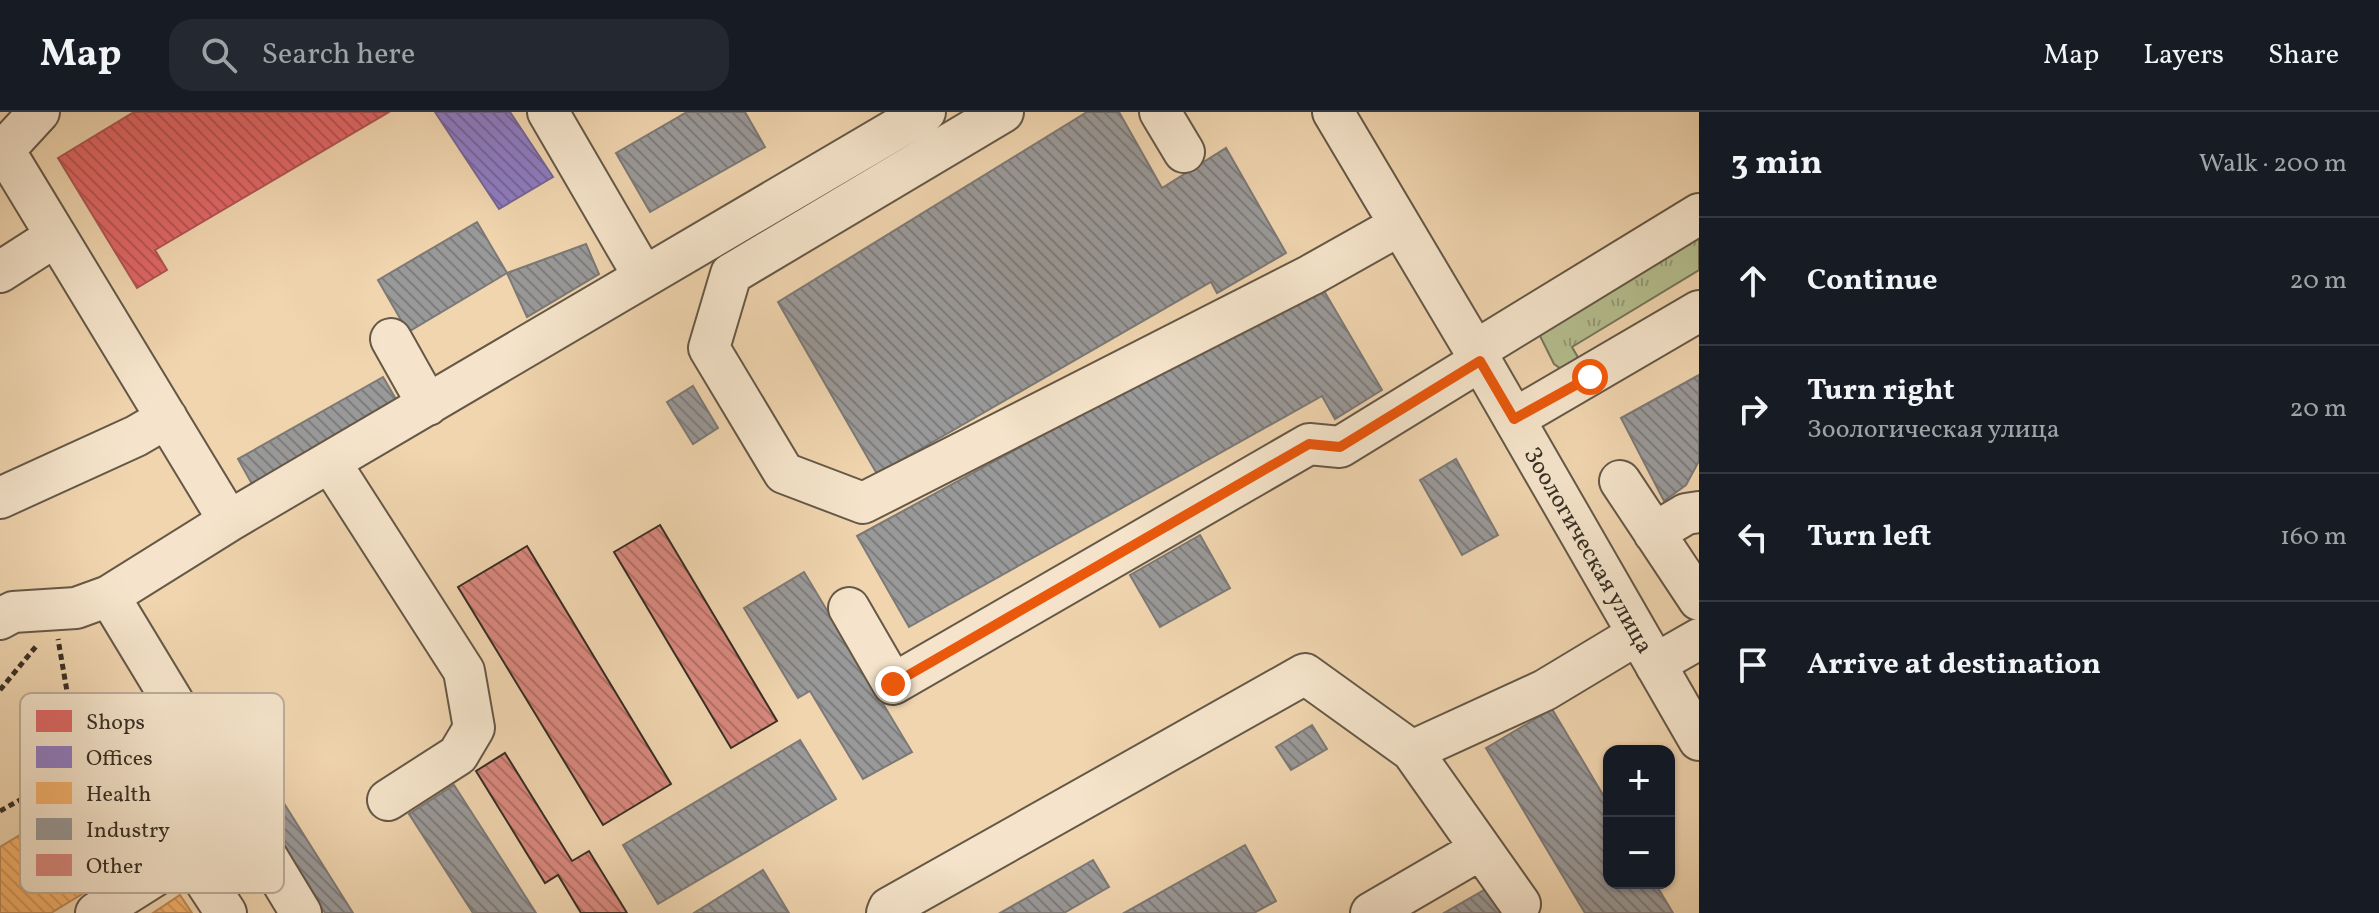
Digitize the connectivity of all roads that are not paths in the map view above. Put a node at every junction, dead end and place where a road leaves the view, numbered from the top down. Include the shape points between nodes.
1 (39, 112) edge
2 (548, 112) edge
3 (925, 112) edge
4 (1003, 112) edge
5 (1160, 112) edge
6 (1333, 112) edge
7 (1184, 152) dead end
8 (1699, 214) edge
9 (1400, 225) junction
10 (56, 236) junction
11 (0, 272) edge
12 (644, 277) junction
13 (1699, 311) edge
14 (391, 339) dead end
15 (1478, 356) junction
16 (428, 405) junction
17 (167, 418) junction
18 (1514, 419) junction
19 (330, 462) junction
20 (1620, 481) dead end
21 (0, 498) edge
22 (1699, 512) edge
23 (229, 521) junction
24 (1654, 533) junction
25 (1699, 600) edge
26 (849, 608) dead end
27 (80, 610) junction
28 (0, 619) edge
29 (1699, 639) edge
30 (1647, 650) junction
31 (141, 693) edge
32 (1699, 740) edge
33 (1412, 751) junction
34 (388, 800) dead end
35 (1481, 849) junction
36 (284, 890) edge
37 (128, 893) edge
38 (213, 893) edge
39 (1520, 904) dead end
40 (96, 913) edge
41 (226, 913) edge
42 (301, 913) edge
43 (887, 913) edge
44 (1371, 913) edge

1 - 10 street via 4,150
2 - 12 street
3 - 12 street
4 - 9 street via 731,274 709,348 784,473 863,503
5 - 7 street
6 - 9 street, Зоологическая улица
8 - 15 street
9 - 15 street, Зоологическая улица
10 - 11 street
10 - 17 street
12 - 16 street
13 - 18 street
14 - 16 street
15 - 18 street, Зоологическая улица
15 - 26 street via 1340,447 1309,444 893,684
16 - 19 street
17 - 21 street
17 - 23 street
18 - 30 street, Зоологическая улица
19 - 23 street
19 - 34 street via 464,671 474,728 458,755
20 - 24 street
22 - 24 street
23 - 27 street
24 - 25 street
27 - 28 street via 13,612
27 - 31 street
29 - 30 street
30 - 32 street, Зоологическая улица
30 - 33 street
33 - 35 street
33 - 43 street via 1305,674
35 - 39 street
35 - 44 street
36 - 42 street
37 - 40 street
38 - 41 street

